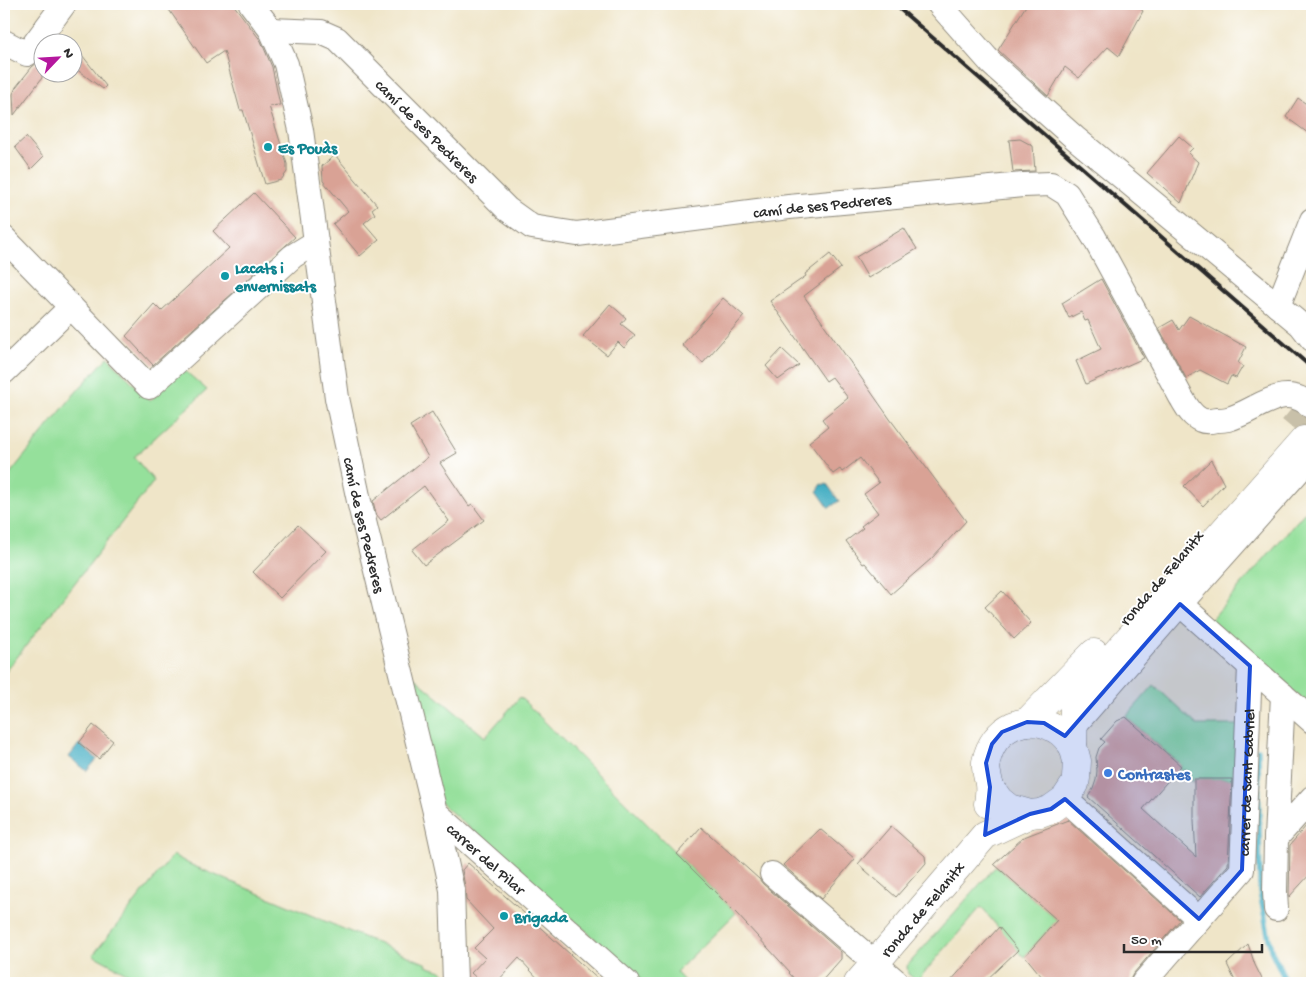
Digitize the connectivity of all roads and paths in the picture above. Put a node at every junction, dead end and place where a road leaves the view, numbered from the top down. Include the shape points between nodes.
1 (64, 4) edge
2 (251, 4) edge
3 (939, 4) edge
4 (271, 30) junction
5 (4, 42) edge
6 (1312, 220) edge
7 (4, 238) edge
8 (316, 242) junction
9 (1278, 306) junction
10 (71, 308) junction
11 (1309, 331) edge
12 (4, 372) edge
13 (1312, 406) edge
14 (1303, 442) edge
15 (1180, 604) junction
16 (1250, 666) junction
17 (1283, 695) junction
18 (1312, 721) edge
19 (1027, 722) junction
20 (1072, 737) junction
21 (990, 787) junction
22 (1312, 798) edge
23 (1065, 799) junction
24 (435, 812) junction
25 (1030, 814) junction
26 (985, 835) junction
27 (1276, 838) junction
28 (772, 874) dead end
29 (1276, 909) dead end
30 (1199, 919) junction
31 (866, 973) edge
32 (455, 983) edge
33 (627, 983) edge
34 (898, 983) edge
35 (1143, 983) edge

1 - 5 street via 27,54
2 - 4 street, camí de ses Pedreres
3 - 9 street via 992,64 1025,94
4 - 8 street, camí de ses Pedreres via 286,64 301,130
4 - 13 street, camí de ses Pedreres via 321,32 338,39 507,209 532,227 576,234 789,207 1051,184 1067,194 1094,237 1192,413 1201,420 1228,419 1275,397 1286,396 1303,399
6 - 9 street
7 - 10 street
8 - 10 street via 293,256 149,387
8 - 24 street, camí de ses Pedreres via 337,398
9 - 11 street
10 - 12 street
14 - 15 street
14 - 19 main road, ronda de Felanitx via 1111,633
14 - 20 main road, ronda de Felanitx via 1087,686 1074,706
15 - 16 street
15 - 20 street
16 - 17 street
16 - 30 street, carrer de Sant Gabriel via 1242,870
17 - 18 street
17 - 27 street
19 - 20 main road via 1044,723 1066,737
19 - 21 main road via 1002,732 992,744 986,764
20 - 23 main road via 1077,761 1076,778
21 - 25 main road via 1009,808
21 - 26 main road
22 - 27 street
23 - 25 main road via 1051,809
23 - 30 street
24 - 32 street, camí de ses Pedreres via 452,890
24 - 33 street, carrer del Pilar
25 - 26 main road
26 - 31 main road, ronda de Felanitx
27 - 29 street
28 - 31 street
30 - 35 street, carrer de Sant Gabriel
31 - 34 street

